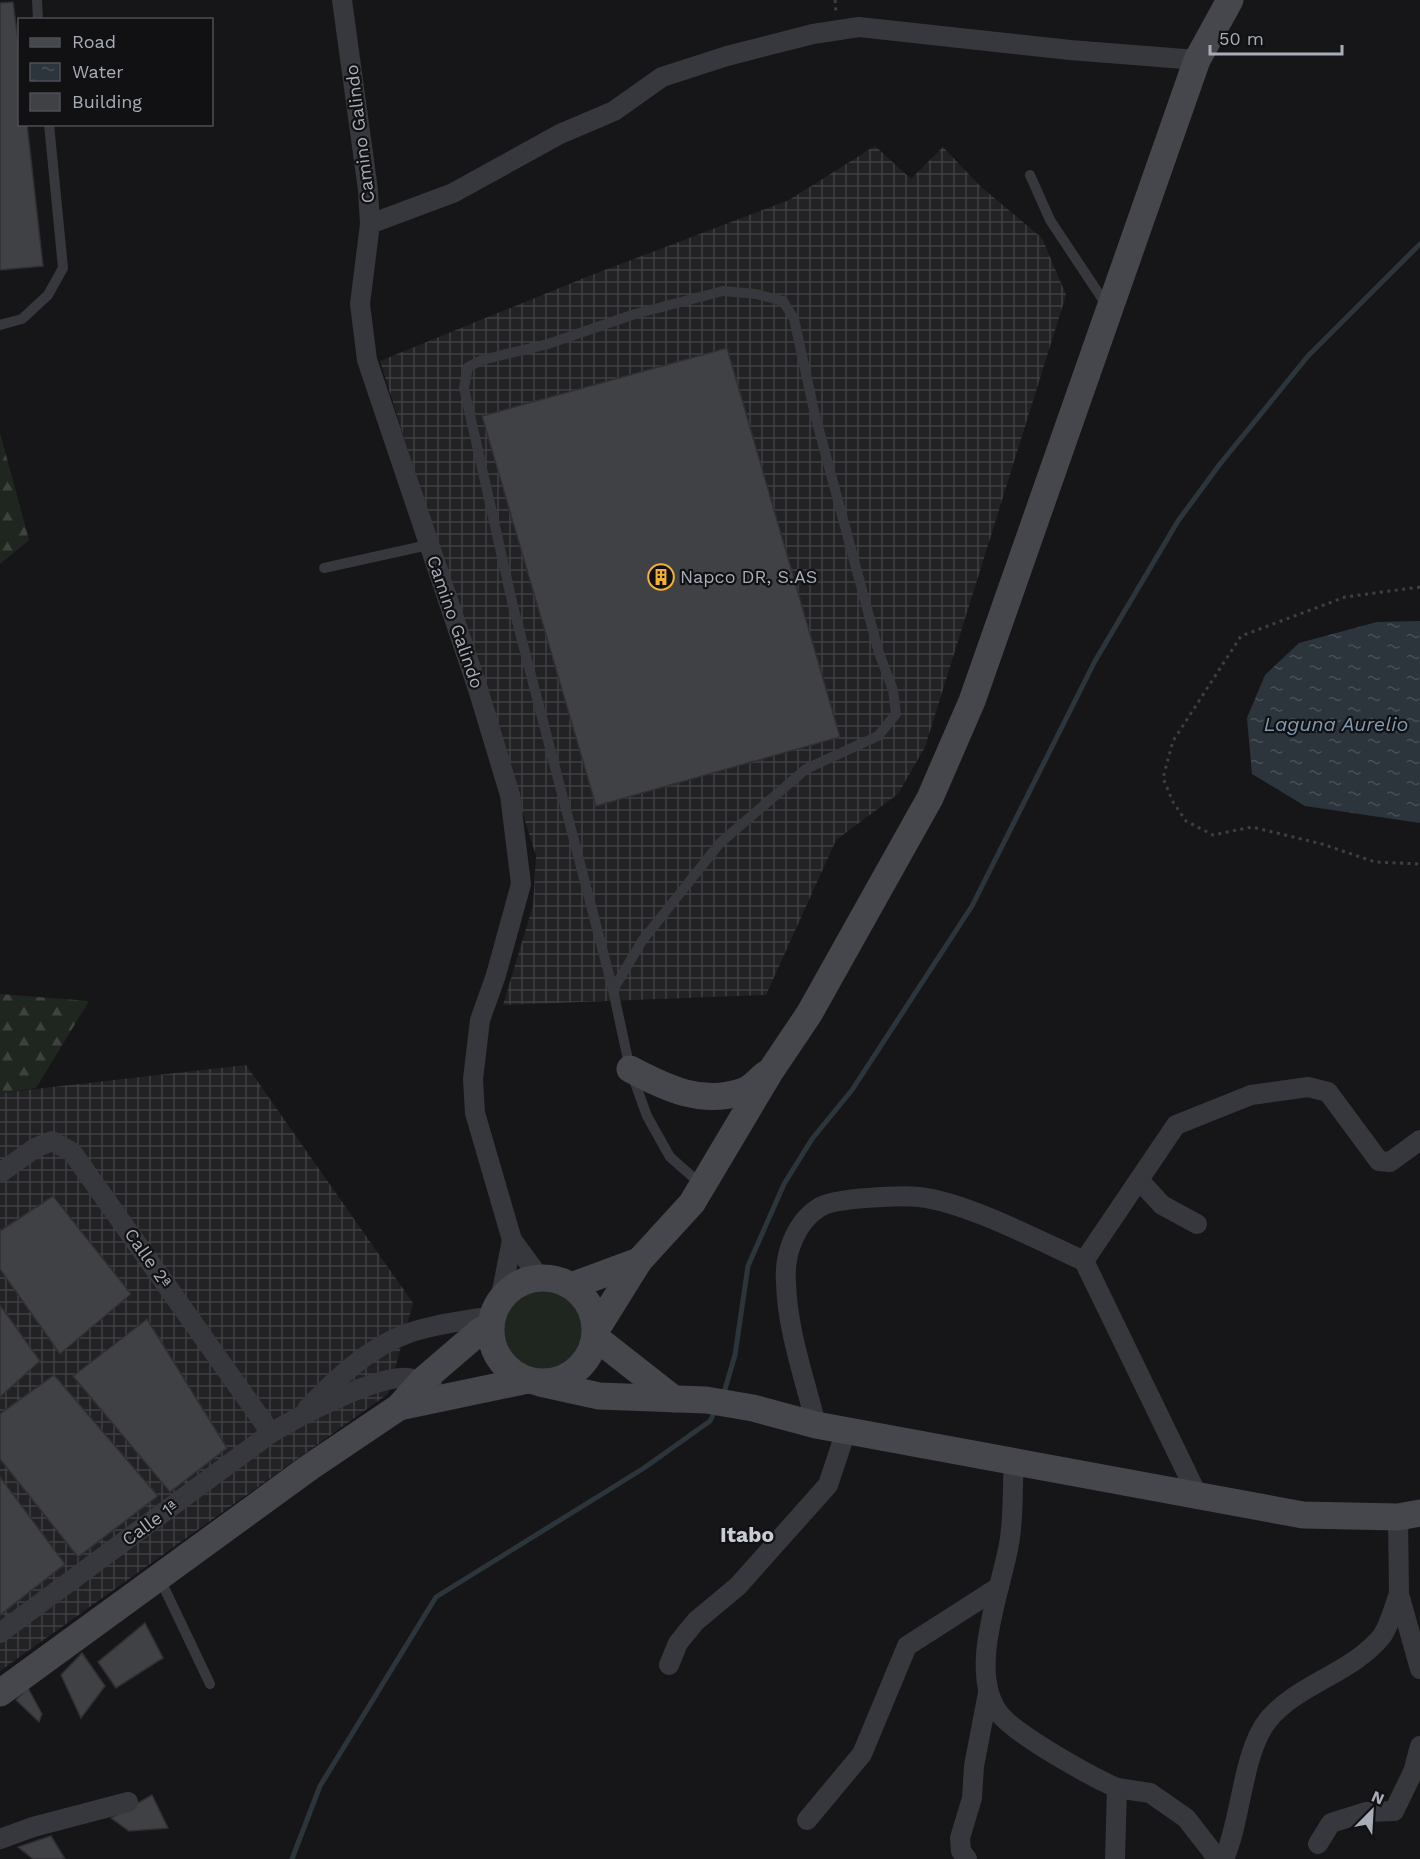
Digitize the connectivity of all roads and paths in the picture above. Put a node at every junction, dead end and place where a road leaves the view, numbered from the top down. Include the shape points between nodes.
1 (37, 0) edge
2 (342, 0) edge
3 (1230, 0) edge
4 (39, 18) edge
5 (1197, 60) junction
6 (49, 126) edge
7 (1030, 175) dead end
8 (370, 224) junction
9 (1109, 308) junction
10 (0, 325) edge
11 (428, 545) junction
12 (324, 568) dead end
13 (1420, 587) edge
14 (1420, 864) edge
15 (613, 990) junction
16 (630, 1069) junction
17 (770, 1072) junction
18 (1420, 1140) edge
19 (0, 1173) edge
20 (1139, 1180) junction
21 (703, 1186) junction
22 (1197, 1224) dead end
23 (512, 1240) junction
24 (639, 1261) junction
25 (1084, 1261) junction
26 (540, 1278) junction
27 (571, 1286) junction
28 (494, 1314) junction
29 (596, 1334) junction
30 (422, 1381) junction
31 (534, 1381) junction
32 (455, 1394) junction
33 (674, 1399) junction
34 (399, 1407) junction
35 (301, 1415) junction
36 (816, 1425) junction
37 (846, 1431) junction
38 (271, 1433) junction
39 (1014, 1462) junction
40 (1198, 1496) junction
41 (1409, 1515) edge
42 (159, 1577) junction
43 (999, 1587) junction
44 (1399, 1594) junction
45 (0, 1633) edge
46 (669, 1665) dead end
47 (1420, 1669) edge
48 (210, 1684) dead end
49 (0, 1693) edge
50 (988, 1693) junction
51 (1420, 1746) edge
52 (1117, 1788) junction
53 (128, 1802) dead end
54 (807, 1820) dead end
55 (0, 1839) edge
56 (1318, 1844) dead end
57 (967, 1859) edge
58 (1115, 1859) edge
59 (1215, 1859) edge
60 (1224, 1859) edge

1 - 4 lane
2 - 8 street, Camino Galindo via 369,190
3 - 5 main road
5 - 8 street via 859,27 813,34 662,77 614,111 560,134 453,193
5 - 9 main road
6 - 10 lane via 63,268 48,295 22,319
7 - 9 lane via 1050,220
8 - 11 street, Camino Galindo via 360,304 367,360
9 - 17 main road via 972,701 935,788 809,1014
11 - 12 lane
11 - 23 street, Camino Galindo via 510,795 519,854 521,884 480,1020 473,1079 475,1113
13 - 14 path via 1345,597 1241,636 1173,741 1163,778 1186,821 1213,835 1252,827 1313,841 1375,862
15 - 15 lane via 642,941 720,843 806,769 878,736 896,714 893,690 879,653 815,415 794,319 783,301 756,294 723,291 634,314 468,367 464,388 513,606
15 - 16 lane
16 - 17 main road via 688,1096 745,1090
16 - 21 lane via 647,1116 670,1157
17 - 21 main road
18 - 20 street via 1390,1162 1379,1161 1328,1092 1308,1087 1251,1095 1176,1125
19 - 38 street, Calle 2ª via 52,1141 72,1152
20 - 22 street via 1162,1205
20 - 25 street
21 - 24 main road via 672,1227
23 - 26 street, Camino Galindo
23 - 28 street, Camino Galindo
24 - 27 main road
24 - 29 main road
25 - 36 street via 961,1209 920,1197 874,1197 821,1206 800,1225 789,1250 785,1281
25 - 40 street
26 - 27 main road
26 - 28 main road via 519,1283
27 - 29 main road via 593,1313
28 - 30 main road
28 - 31 main road via 496,1353 515,1374
28 - 35 street, Calle 1ª via 430,1327 386,1344 337,1378
29 - 31 main road via 589,1356 577,1371 560,1380
29 - 33 main road
30 - 32 street, Calle 1ª
30 - 34 main road
30 - 35 street, Calle 1ª via 389,1380
31 - 32 main road
31 - 33 main road via 599,1396
32 - 34 main road
33 - 36 main road via 753,1408
34 - 42 main road
35 - 38 street, Calle 1ª
36 - 37 main road
37 - 39 main road
37 - 46 street via 828,1485 738,1586 696,1621 678,1643
38 - 45 street, Calle 1ª
39 - 40 main road
39 - 43 street via 1010,1542
40 - 41 main road via 1303,1515
41 - 44 street
42 - 48 lane
42 - 49 main road
43 - 50 street via 988,1645
43 - 54 street via 907,1646 862,1754
44 - 47 street
44 - 60 street via 1383,1634 1358,1659 1292,1699 1268,1720 1253,1749 1242,1803
50 - 52 street via 999,1713 1030,1738
50 - 57 street via 972,1798 960,1838 961,1851
51 - 56 street via 1413,1772 1394,1811 1366,1812 1331,1824
52 - 58 street
52 - 59 street via 1150,1793 1186,1818
53 - 55 street

